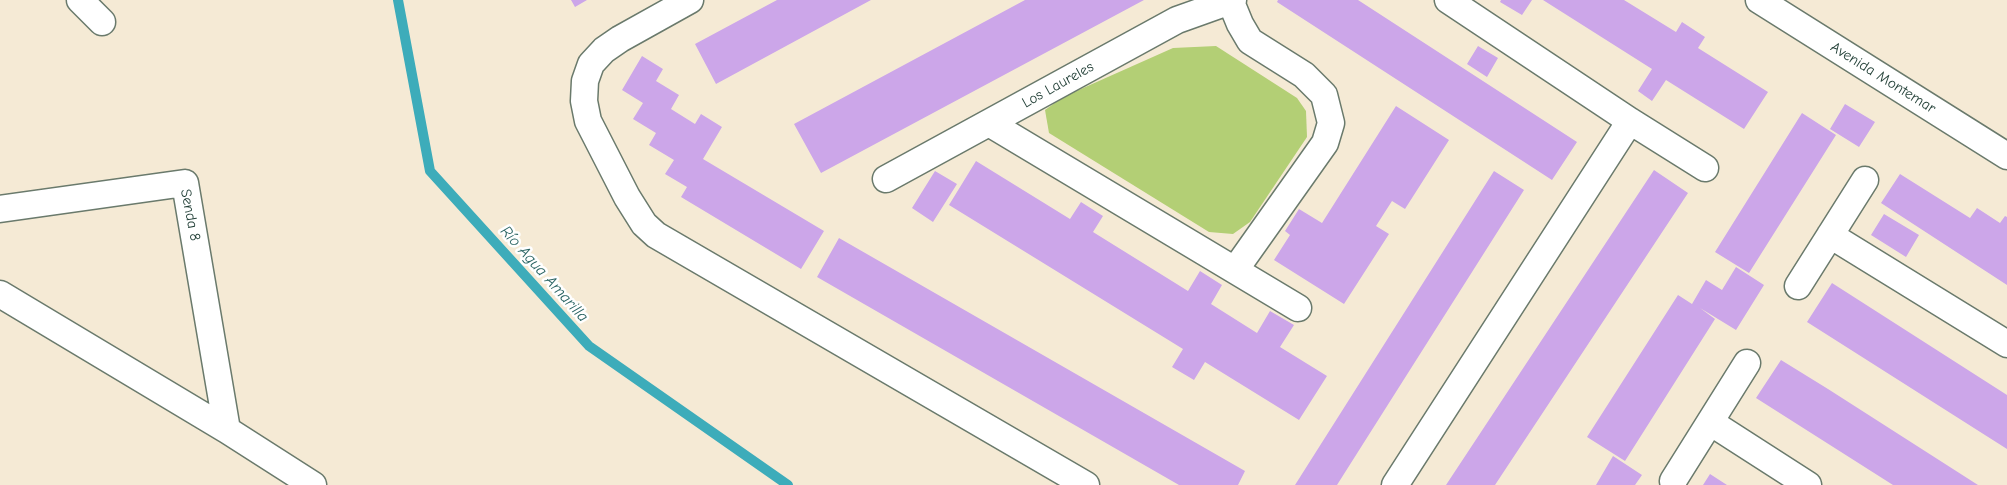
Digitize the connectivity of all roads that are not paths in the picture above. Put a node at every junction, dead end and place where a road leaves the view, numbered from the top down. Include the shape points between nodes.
1 (80, 0) edge
2 (690, 0) edge
3 (1448, 0) edge
4 (1759, 0) edge
5 (1232, 1) edge
6 (102, 22) dead end
7 (1630, 121) junction
8 (989, 122) junction
9 (2007, 156) edge
10 (1705, 168) dead end
11 (886, 179) dead end
12 (1865, 180) dead end
13 (0, 209) edge
14 (1830, 235) junction
15 (1235, 270) junction
16 (1798, 286) dead end
17 (0, 294) edge
18 (1298, 308) dead end
19 (2007, 344) edge
20 (1747, 363) dead end
21 (1710, 422) junction
22 (227, 430) junction
23 (1673, 481) dead end
24 (313, 485) edge
25 (1086, 485) edge
26 (1395, 485) edge
27 (1808, 485) edge

1 - 6 street
2 - 25 street via 604,50 591,64 585,81 588,121 644,224 656,234
3 - 7 street
4 - 9 street, Avenida Montemar
5 - 8 street, Los Laureles via 1177,20
5 - 15 street via 1250,41 1304,75 1324,95 1331,123 1325,143
7 - 10 street
7 - 26 street
8 - 11 street, Los Laureles
8 - 15 street
12 - 14 street
13 - 22 street, Senda 8 via 186,183
14 - 16 street
14 - 19 street
15 - 18 street
17 - 22 street
20 - 21 street
21 - 23 street
21 - 27 street
22 - 24 street

